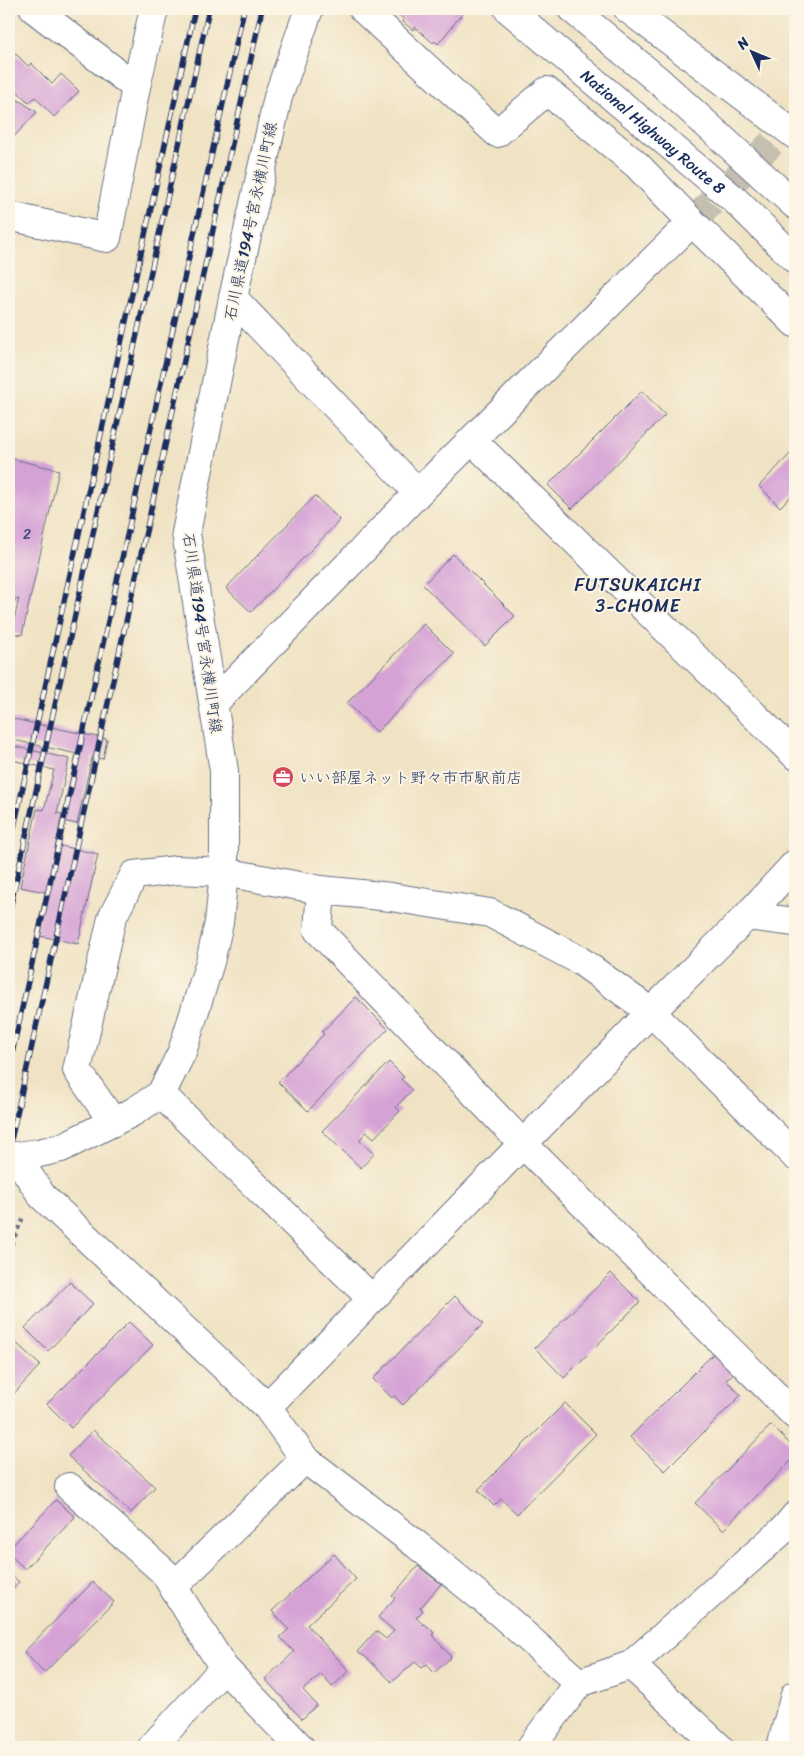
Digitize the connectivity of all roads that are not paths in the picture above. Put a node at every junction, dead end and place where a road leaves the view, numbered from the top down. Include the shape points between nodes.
1 (34, 9) edge
2 (154, 9) edge
3 (310, 9) edge
4 (363, 9) edge
5 (508, 9) edge
6 (572, 9) edge
7 (628, 9) edge
8 (136, 87) junction
9 (792, 128) edge
10 (795, 205) edge
11 (9, 216) edge
12 (692, 222) junction
13 (795, 259) edge
14 (233, 298) junction
15 (795, 323) edge
16 (473, 441) junction
17 (418, 493) junction
18 (214, 703) junction
19 (795, 755) edge
20 (795, 864) edge
21 (224, 872) junction
22 (321, 890) junction
23 (746, 916) junction
24 (795, 922) edge
25 (651, 1012) junction
26 (160, 1094) junction
27 (113, 1122) junction
28 (523, 1144) junction
29 (13, 1156) edge
30 (795, 1156) edge
31 (372, 1299) junction
32 (267, 1407) junction
33 (795, 1414) edge
34 (304, 1459) junction
35 (69, 1487) dead end
36 (795, 1516) edge
37 (173, 1587) junction
38 (630, 1665) junction
39 (224, 1668) junction
40 (579, 1683) junction
41 (795, 1695) edge
42 (152, 1747) edge
43 (300, 1747) edge
44 (531, 1747) edge
45 (719, 1747) edge
46 (781, 1747) edge

1 - 8 main road
2 - 8 main road
3 - 14 main road, 石川県道194号宮永横川町線 via 278,97
4 - 12 main road via 497,133 548,91 637,165
5 - 13 main road, National Highway Route 8 via 736,201
6 - 10 main road via 659,81
7 - 9 main road
8 - 11 main road via 107,238
12 - 15 main road
12 - 16 main road
14 - 17 main road
14 - 18 main road, 石川県道194号宮永横川町線 via 186,532
16 - 17 main road
16 - 19 main road
17 - 18 main road
18 - 21 main road, 石川県道194号宮永横川町線 via 224,771
20 - 23 main road
21 - 22 main road
21 - 26 main road, 石川県道194号宮永横川町線 via 219,923 197,1007 182,1052
21 - 27 main road via 177,870 134,875 112,918 77,1070
22 - 25 main road via 391,897 490,913 579,960
22 - 28 main road via 318,930
23 - 24 main road
23 - 25 main road
25 - 28 main road
25 - 30 main road
26 - 27 main road
26 - 31 main road
27 - 29 main road via 61,1148
28 - 31 main road
28 - 33 main road
29 - 32 main road via 42,1196
31 - 32 main road
32 - 34 main road
34 - 37 main road
34 - 40 main road via 417,1545
35 - 37 main road via 165,1573
36 - 38 main road
37 - 39 main road
38 - 40 main road
38 - 45 main road
39 - 42 main road
39 - 43 main road
40 - 44 main road
41 - 46 main road

